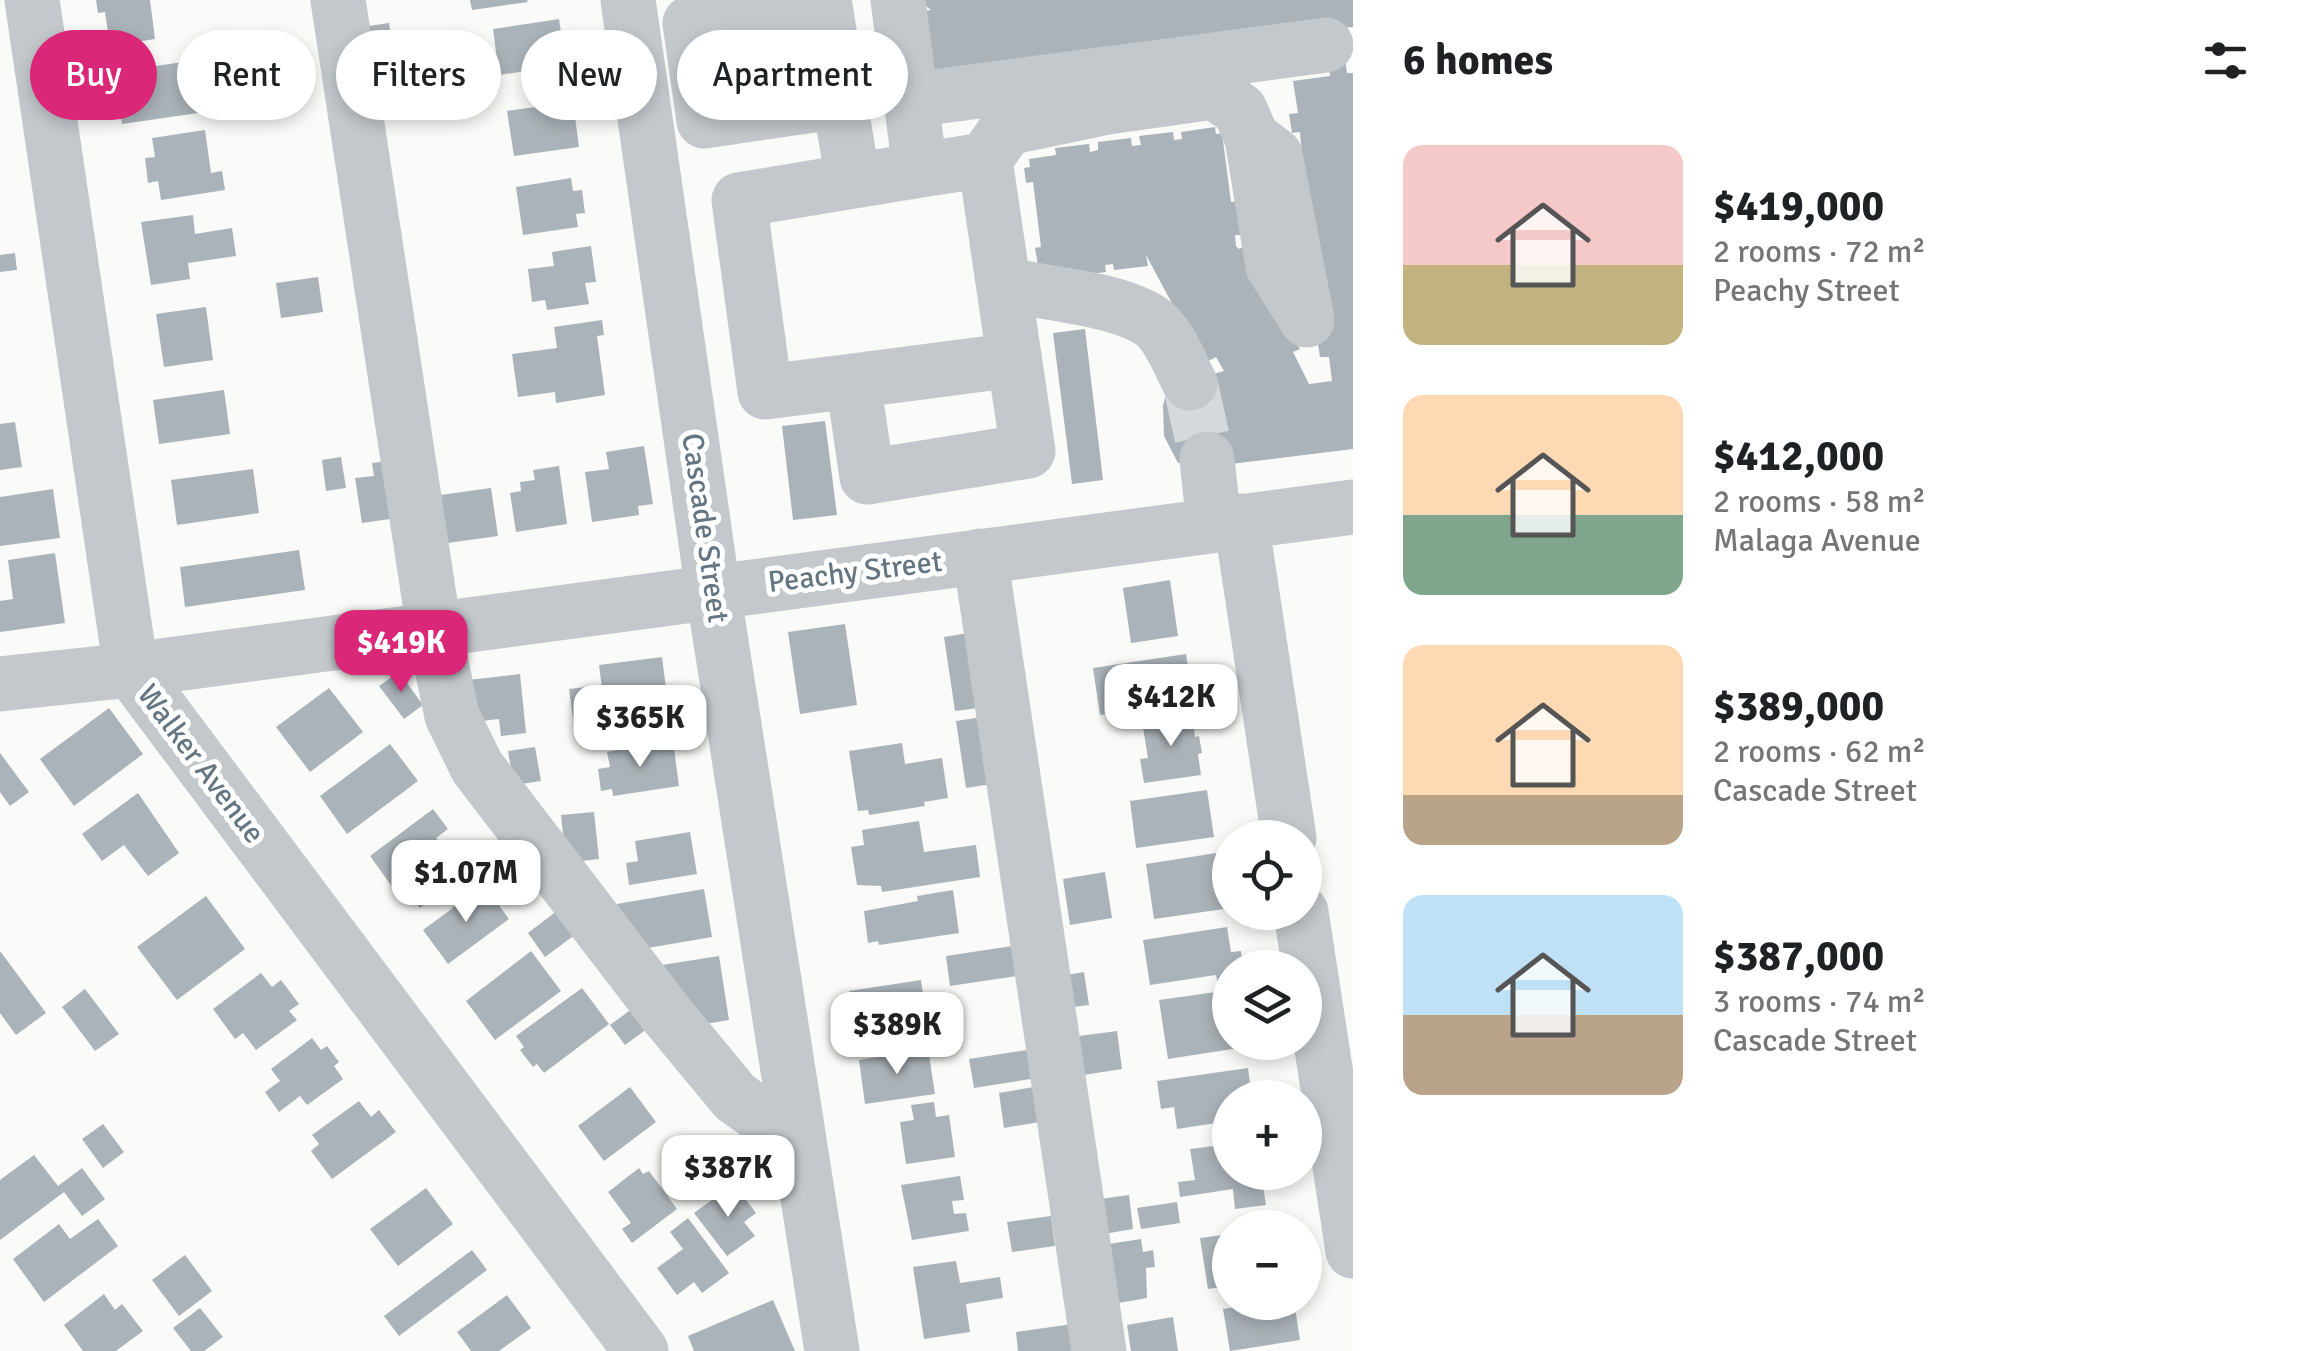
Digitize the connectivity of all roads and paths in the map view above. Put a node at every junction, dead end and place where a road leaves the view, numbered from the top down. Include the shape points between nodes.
1 (32, 0) edge
2 (338, 0) edge
3 (628, 0) edge
4 (898, 0) edge
5 (1341, 44) edge
6 (912, 100) junction
7 (844, 120) edge
8 (1252, 138) dead end
9 (985, 160) junction
10 (920, 170) junction
11 (854, 179) junction
12 (739, 200) junction
13 (659, 212) junction
14 (1005, 286) junction
15 (1014, 360) junction
16 (853, 381) junction
17 (1190, 383) tunnel mouth
18 (1207, 459) tunnel mouth
19 (1353, 507) edge
20 (1227, 523) junction
21 (980, 556) junction
22 (713, 591) junction
23 (434, 629) junction
24 (131, 670) junction
25 (0, 684) edge
26 (1285, 820) edge
27 (1304, 930) edge
28 (796, 1120) junction
29 (1353, 1250) edge
30 (642, 1351) edge
31 (832, 1351) edge
32 (1099, 1351) edge

1 - 24 street, Walker Avenue
2 - 23 street
3 - 13 street, Cascade Street
4 - 6 street
5 - 6 street
6 - 10 street
7 - 11 street
8 - 9 street via 1240,110 1214,92 1007,128
9 - 10 street
9 - 14 street
10 - 11 street
11 - 12 street
12 - 13 street
12 - 16 street via 765,392
13 - 22 street, Cascade Street
14 - 15 street
14 - 17 street via 1106,304 1154,322
15 - 16 street
15 - 16 street via 1028,452 867,477
18 - 20 street
19 - 20 street, Peachy Street
20 - 21 street, Peachy Street
20 - 26 street
21 - 22 street, Peachy Street
21 - 32 street
22 - 23 street, Peachy Street
22 - 28 street, Cascade Street
23 - 24 street, Peachy Street
23 - 28 street via 452,716 478,767 735,1098 762,1118
24 - 25 street, Peachy Street
24 - 30 street, Walker Avenue
27 - 29 street
28 - 31 street, Cascade Street

